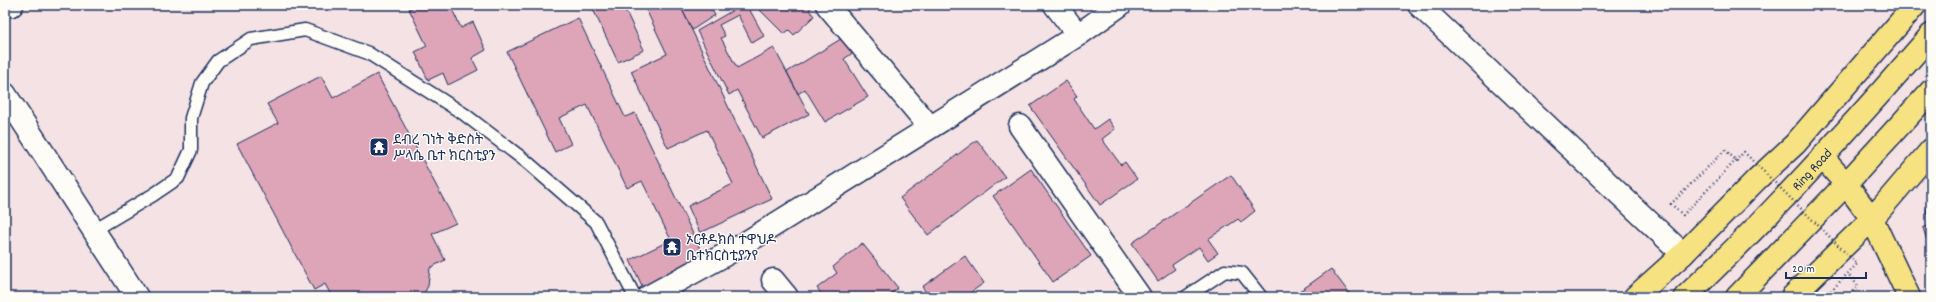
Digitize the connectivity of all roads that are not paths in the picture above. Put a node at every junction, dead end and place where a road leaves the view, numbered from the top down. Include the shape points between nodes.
1 (12, 5) edge
2 (827, 5) edge
3 (1055, 5) edge
4 (1120, 5) edge
5 (1419, 5) edge
6 (1915, 5) edge
7 (5, 6) edge
8 (1078, 35) junction
9 (1931, 35) edge
10 (1931, 91) edge
11 (5, 94) edge
12 (1020, 126) dead end
13 (930, 127) junction
14 (1931, 150) edge
15 (1822, 157) junction
16 (1846, 184) junction
17 (1872, 219) junction
18 (94, 230) junction
19 (1683, 254) junction
20 (773, 280) dead end
21 (137, 297) edge
22 (635, 297) edge
23 (648, 297) edge
24 (787, 297) edge
25 (1140, 297) edge
26 (1186, 297) edge
27 (1261, 297) edge
28 (1634, 297) edge
29 (1685, 297) edge
30 (1737, 297) edge
31 (1792, 297) edge
32 (1909, 297) edge

1 - 7 street
2 - 13 street
3 - 8 street
4 - 8 street
5 - 19 street
6 - 19 main road via 1795,144
8 - 13 street
9 - 15 main road, Ring Road
10 - 16 main road
11 - 18 street
12 - 25 street
13 - 23 street via 739,247
14 - 17 main road
15 - 16 main road
15 - 29 main road, Ring Road via 1726,258
16 - 17 main road
16 - 30 main road
17 - 31 main road
17 - 32 main road
18 - 21 street
18 - 22 lane via 178,178 191,150 191,118 202,83 218,61 251,40 305,30 368,53 464,114 527,162 596,222
19 - 28 main road
20 - 24 street
26 - 27 lane via 1225,271 1242,273

